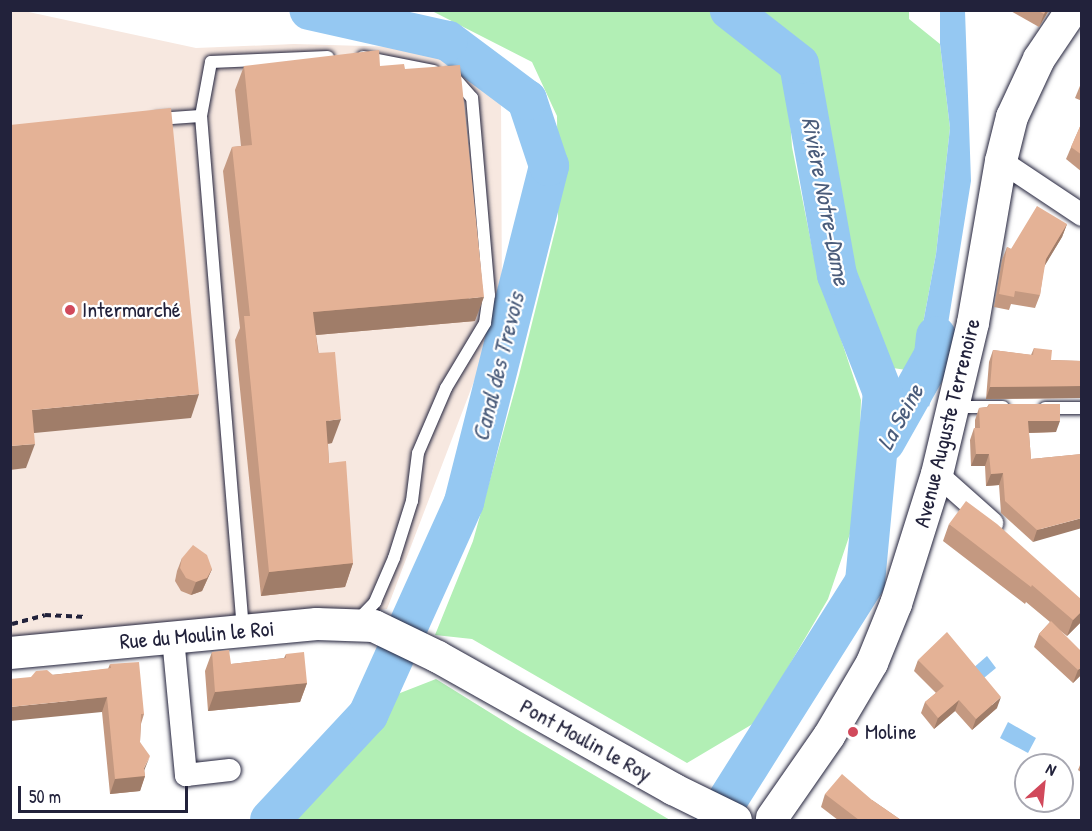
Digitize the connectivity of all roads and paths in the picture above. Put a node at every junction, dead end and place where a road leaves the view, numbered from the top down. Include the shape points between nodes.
1 (1072, 10) edge
2 (201, 116) junction
3 (141, 120) edge
4 (1001, 161) junction
5 (1082, 215) edge
6 (953, 407) junction
7 (1012, 408) edge
8 (1035, 408) edge
9 (1082, 408) edge
10 (937, 474) junction
11 (1004, 535) edge
12 (369, 626) junction
13 (243, 631) junction
14 (173, 638) junction
15 (10, 653) edge
16 (230, 770) dead end
17 (751, 819) edge

1 - 4 street, Avenue Auguste Terrenoire via 1039,59 1011,117
2 - 3 lane
2 - 12 lane via 211,62 358,56 454,75 472,98 489,296 485,323 446,388 418,453 412,501
2 - 13 lane
4 - 5 street
4 - 6 street, Avenue Auguste Terrenoire via 973,323
6 - 7 lane
6 - 10 street, Avenue Auguste Terrenoire
8 - 9 lane
10 - 11 street
10 - 17 street, Avenue Auguste Terrenoire via 896,604 872,663 829,736
12 - 13 street, Rue du Moulin le Roi
12 - 17 street, Pont Moulin le Roy via 438,657 673,789
13 - 14 street, Rue du Moulin le Roi
14 - 15 street, Rue du Moulin le Roi
14 - 16 street via 186,775

